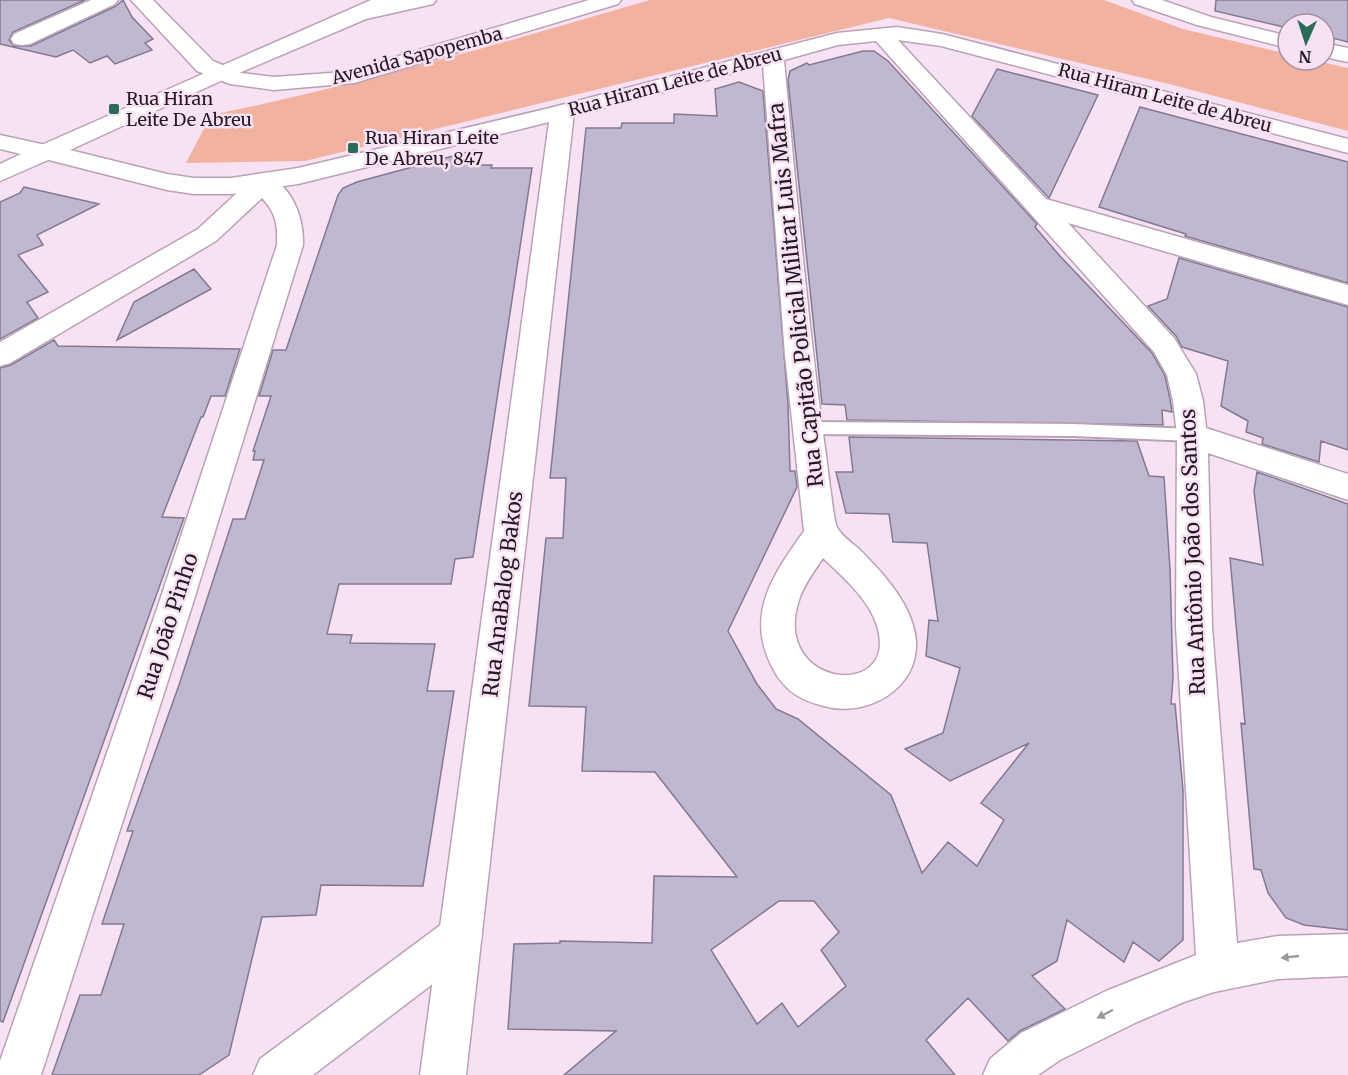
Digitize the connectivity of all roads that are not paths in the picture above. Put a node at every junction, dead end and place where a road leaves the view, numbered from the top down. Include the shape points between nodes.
1 (108, 0) edge
2 (141, 0) edge
3 (386, 0) edge
4 (426, 0) edge
5 (611, 0) edge
6 (1142, 0) edge
7 (360, 14) junction
8 (881, 34) junction
9 (22, 39) dead end
10 (1276, 39) edge
11 (773, 56) junction
12 (217, 74) junction
13 (562, 112) junction
14 (0, 142) edge
15 (1348, 146) edge
16 (46, 152) junction
17 (0, 173) edge
18 (263, 183) junction
19 (1036, 205) junction
20 (1348, 295) edge
21 (0, 355) edge
22 (807, 428) junction
23 (1192, 435) junction
24 (1348, 487) edge
25 (821, 534) dead end
26 (461, 936) junction
27 (1348, 955) edge
28 (1218, 968) junction
29 (18, 1075) edge
30 (276, 1075) edge
31 (443, 1075) edge
32 (1006, 1075) edge

1 - 9 street
2 - 12 street, Avenida Sapopemba
3 - 7 street
4 - 7 street
5 - 12 street, Avenida Sapopemba via 346,78 270,83
6 - 10 street
7 - 12 street
8 - 11 street, Rua Hiram Leite de Abreu via 837,39
8 - 15 street, Rua Hiram Leite de Abreu via 942,40
8 - 19 street, Rua Antônio João dos Santos
11 - 13 street, Rua Hiram Leite de Abreu
11 - 22 street, Rua Capitão Policial Militar Luis Mafra
12 - 16 street
13 - 18 street, Rua Hiram Leite de Abreu
13 - 26 street, Rua AnaBalog Bakos
14 - 16 street, Rua Hiram Leite de Abreu
16 - 17 street
16 - 18 street, Rua Hiram Leite de Abreu via 167,182 231,186
18 - 21 street via 207,235
18 - 29 street, Rua João Pinho via 288,210 290,245 175,606
19 - 20 street
19 - 23 street, Rua Antônio João dos Santos via 1173,358 1188,401
22 - 23 lane
22 - 25 street, Rua Capitão Policial Militar Luis Mafra
23 - 24 street
23 - 28 street, Rua Antônio João dos Santos via 1194,627
26 - 30 street
26 - 31 street, Rua AnaBalog Bakos
27 -> 28 street via 1276,958
28 -> 32 street via 1142,995 1029,1054

